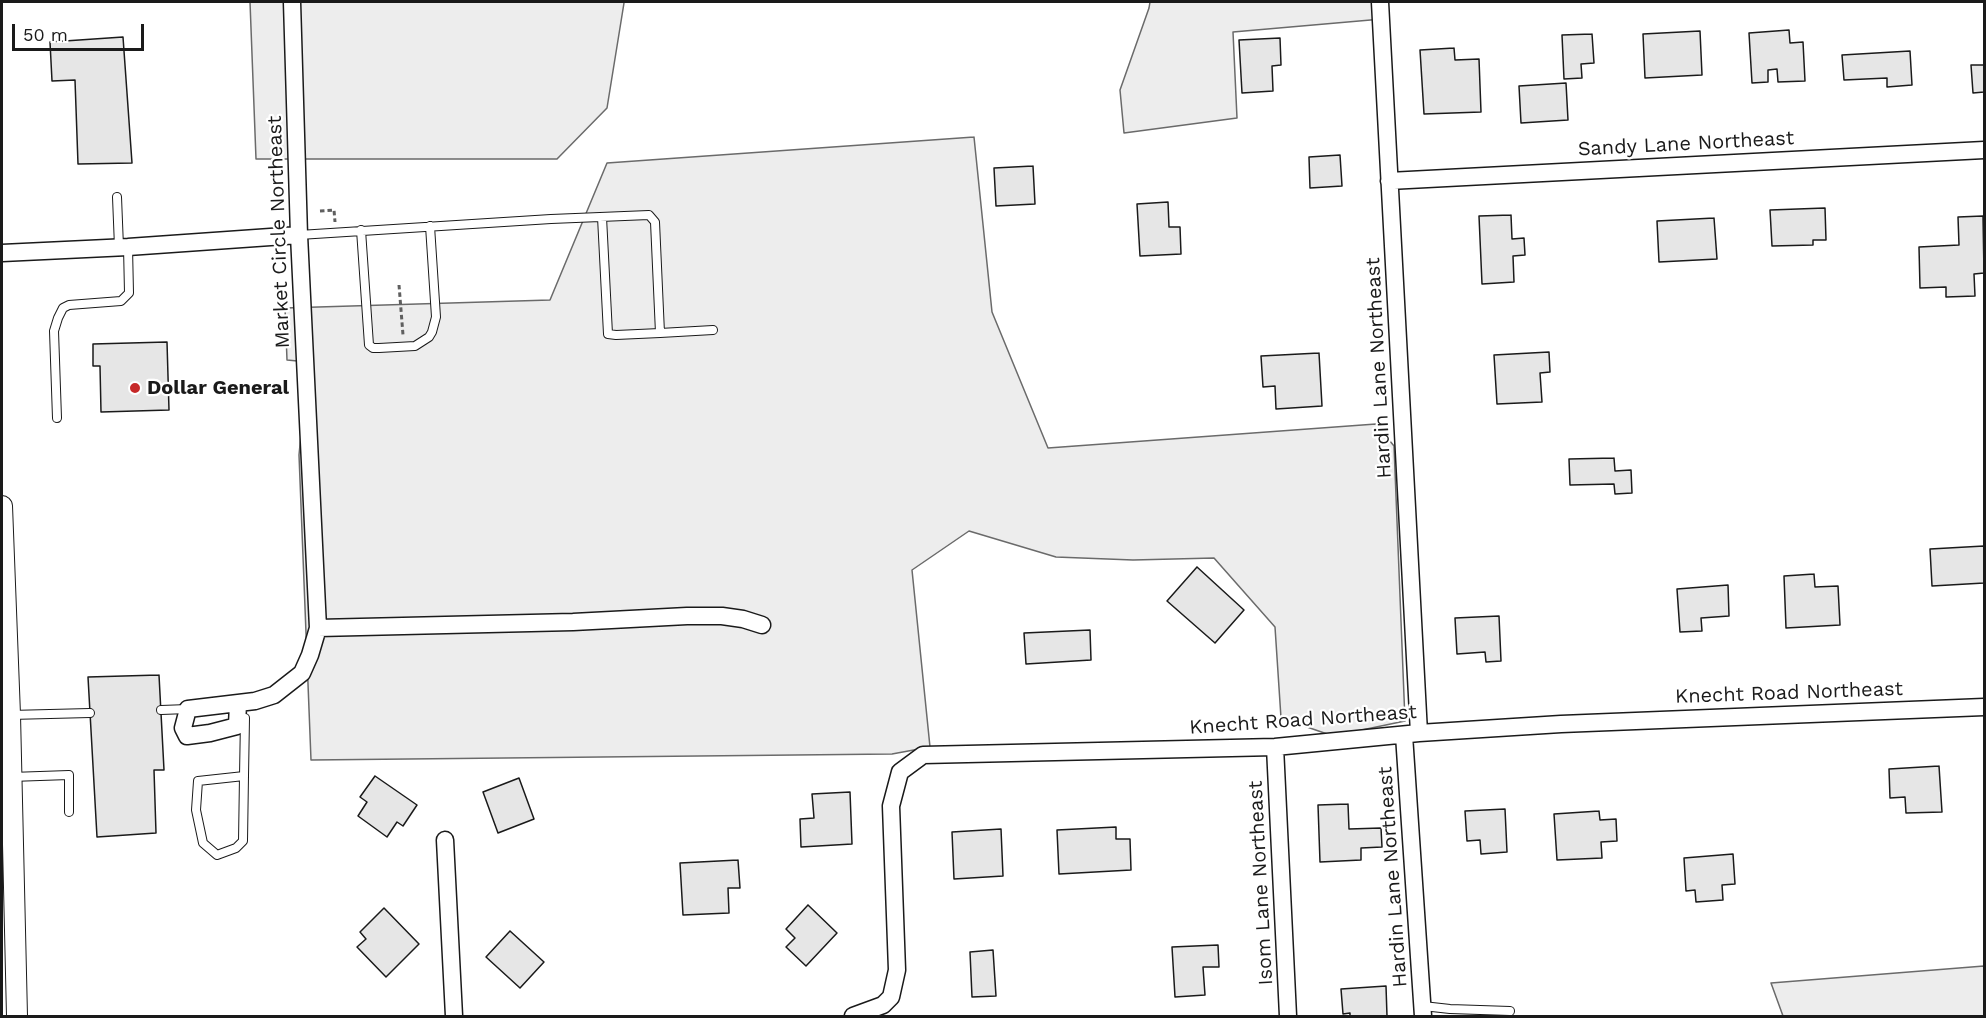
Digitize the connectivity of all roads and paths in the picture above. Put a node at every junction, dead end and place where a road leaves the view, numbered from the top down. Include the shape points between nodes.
1 (292, 2) edge
2 (1380, 2) edge
3 (1984, 150) edge
4 (1389, 181) junction
5 (117, 197) dead end
6 (602, 217) junction
7 (430, 226) junction
8 (361, 230) junction
9 (299, 235) junction
10 (123, 247) junction
11 (2, 253) edge
12 (399, 285) dead end
13 (713, 330) dead end
14 (660, 333) junction
15 (413, 335) dead end
16 (57, 417) dead end
17 (2, 506) edge
18 (762, 625) dead end
19 (318, 628) junction
20 (241, 703) junction
21 (1984, 707) edge
22 (188, 709) junction
23 (161, 710) dead end
24 (90, 713) dead end
25 (5, 715) edge
26 (1412, 734) junction
27 (1275, 747) junction
28 (6, 776) edge
29 (244, 776) junction
30 (69, 812) dead end
31 (446, 840) dead end
32 (1423, 1011) edge
33 (1510, 1011) dead end
34 (16, 1017) edge
35 (454, 1017) edge
36 (853, 1017) edge
37 (1288, 1017) edge

1 - 9 street, Market Circle Northeast
2 - 4 street, Hardin Lane Northeast
3 - 4 street, Sandy Lane Northeast
4 - 26 street, Hardin Lane Northeast
5 - 10 lane
6 - 7 lane
6 - 14 lane via 649,215 655,222
6 - 14 lane via 608,334
7 - 8 lane
7 - 8 lane via 434,326 429,337 416,346 369,345
8 - 9 lane
9 - 10 street
9 - 19 street, Market Circle Northeast
10 - 11 street
10 - 16 lane via 129,293 121,301 69,305 57,318
12 - 15 path via 402,335
13 - 14 lane
17 - 25 street
18 - 19 street via 723,616 687,616
19 - 20 street, Market Circle Northeast via 302,673 274,695
20 - 22 street, Market Circle Northeast
20 - 22 street via 237,726 187,736 183,728
20 - 29 lane
21 - 26 street, Knecht Road Northeast via 1560,724
22 - 23 lane
24 - 25 lane
25 - 28 street
26 - 27 street, Knecht Road Northeast
26 - 32 street, Hardin Lane Northeast
27 - 36 street, Knecht Road Northeast via 923,755 900,772 891,806 897,970 891,997 884,1005
27 - 37 street, Isom Lane Northeast
28 - 30 lane via 69,775
28 - 34 street
29 - 29 lane via 243,841 217,855 203,843 196,810 198,781
31 - 35 street
32 - 33 lane

